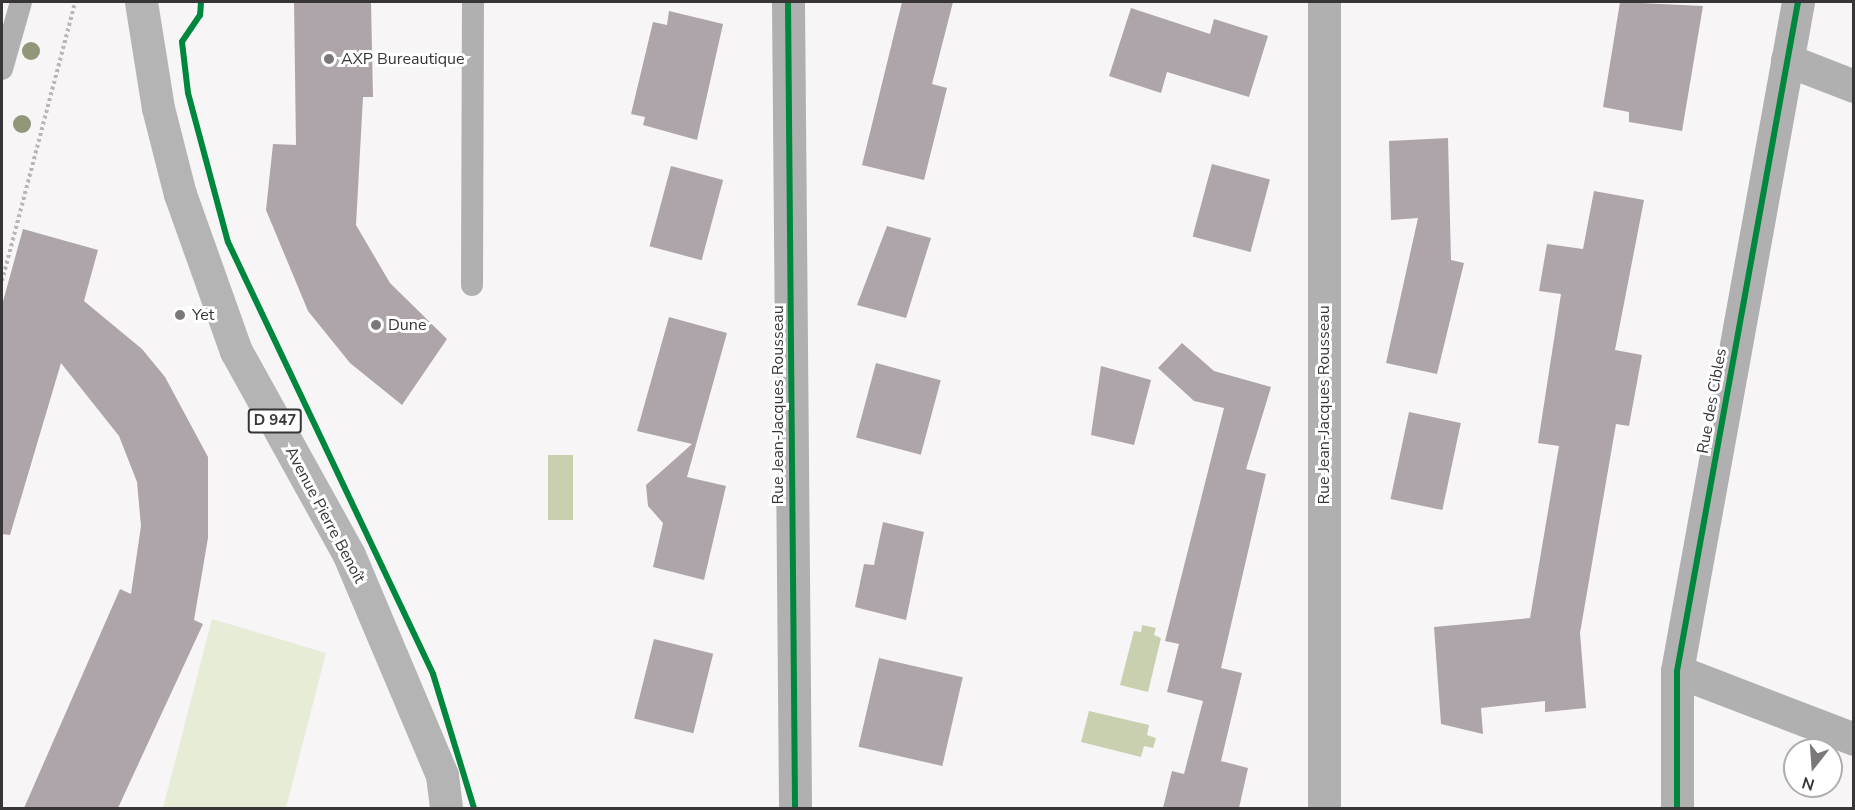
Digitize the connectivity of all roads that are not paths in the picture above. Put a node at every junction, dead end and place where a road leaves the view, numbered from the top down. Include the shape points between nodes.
1 (21, 2) edge
2 (141, 2) edge
3 (156, 2) edge
4 (473, 2) edge
5 (788, 2) edge
6 (1324, 2) edge
7 (1798, 2) edge
8 (150, 52) junction
9 (1787, 60) junction
10 (2, 69) edge
11 (1854, 86) edge
12 (472, 285) dead end
13 (1677, 671) junction
14 (1854, 739) edge
15 (446, 808) edge
16 (795, 808) edge
17 (1324, 808) edge
18 (1677, 808) edge

1 - 10 lane
2 - 8 main road, Avenue Pierre Benoît / D 947
3 - 8 main road, Avenue Pierre Benoît / D 947
4 - 12 lane
5 - 16 street, Rue Jean-Jacques Rousseau
6 - 17 street, Rue Jean-Jacques Rousseau
7 - 9 street, Rue des Cibles
8 - 15 main road, Avenue Pierre Benoît / D 947 via 180,194 236,351 349,555 442,775
9 - 11 street
9 - 13 street, Rue des Cibles
13 - 14 street
13 - 18 street, Rue des Cibles

